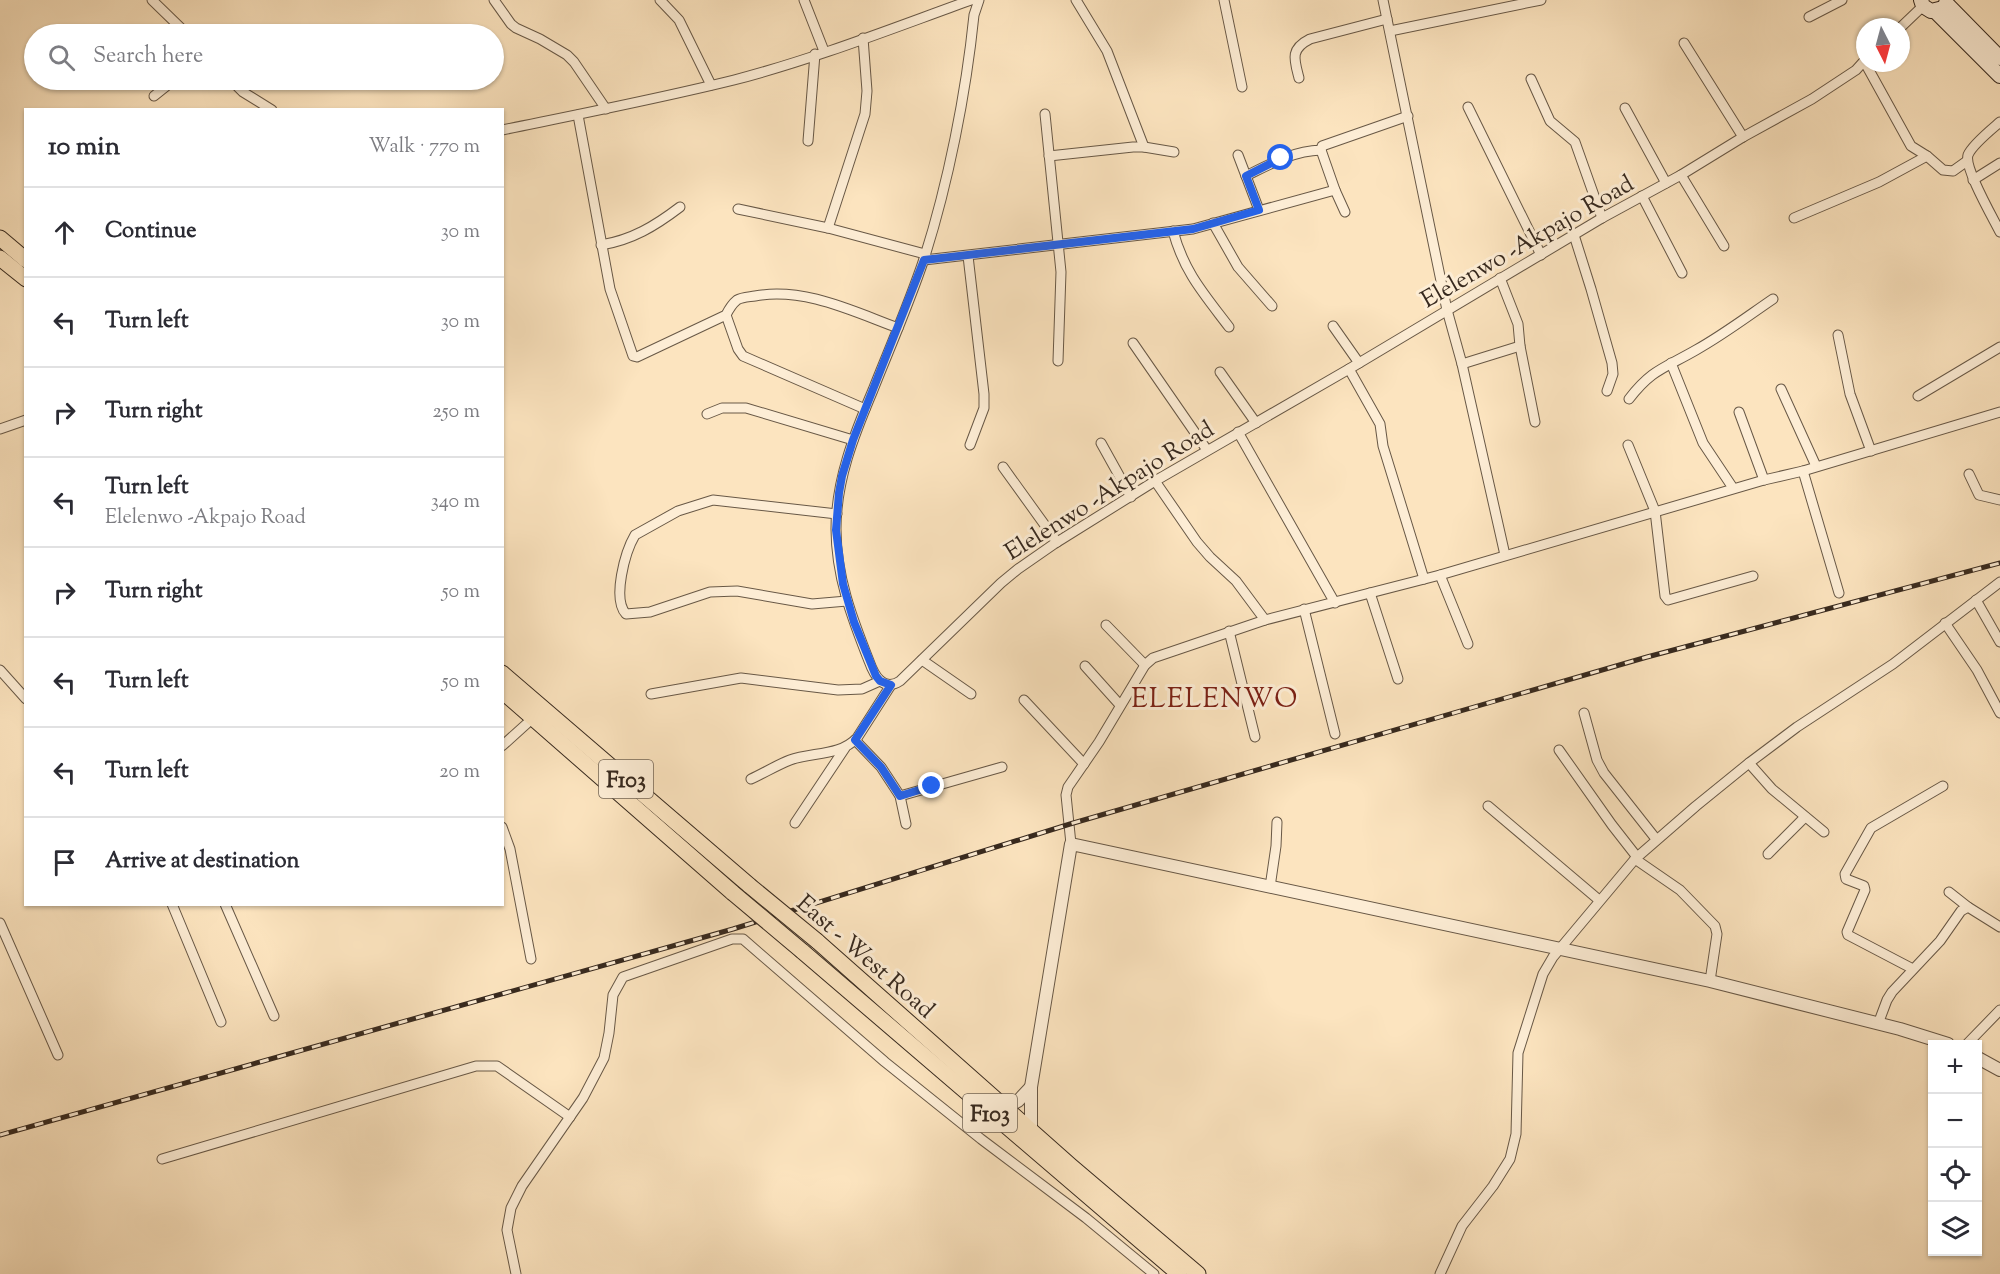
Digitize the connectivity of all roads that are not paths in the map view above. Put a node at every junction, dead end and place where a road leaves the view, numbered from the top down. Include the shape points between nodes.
1 (152, 0) edge
2 (494, 0) edge
3 (660, 0) edge
4 (804, 0) edge
5 (971, 0) edge
6 (979, 0) edge
7 (1076, 0) edge
8 (1224, 0) edge
9 (1383, 0) edge
10 (1541, 0) edge
11 (1842, 0) edge
12 (1935, 4) edge
13 (1809, 17) dead end
14 (1387, 20) junction
15 (1910, 21) edge
16 (177, 24) edge
17 (1389, 30) junction
18 (863, 38) junction
19 (1684, 43) dead end
20 (820, 53) junction
21 (2000, 58) edge
22 (1856, 70) edge
23 (1870, 72) edge
24 (2000, 76) edge
25 (1299, 78) dead end
26 (1531, 79) dead end
27 (711, 85) junction
28 (1242, 87) dead end
29 (162, 90) edge
30 (241, 90) edge
31 (154, 96) dead end
32 (1468, 107) dead end
33 (269, 108) edge
34 (1625, 108) dead end
35 (606, 110) junction
36 (1045, 114) dead end
37 (578, 115) junction
38 (1408, 116) junction
39 (2000, 122) edge
40 (504, 130) edge
41 (1743, 137) junction
42 (808, 141) dead end
43 (1144, 147) junction
44 (1321, 150) junction
45 (1174, 152) dead end
46 (1238, 155) dead end
47 (1050, 156) junction
48 (1927, 156) junction
49 (1967, 161) junction
50 (2000, 163) edge
51 (1681, 175) junction
52 (1246, 176) junction
53 (1973, 180) junction
54 (1666, 183) junction
55 (1335, 190) junction
56 (1642, 196) junction
57 (680, 207) dead end
58 (738, 209) dead end
59 (1259, 210) junction
60 (1345, 212) dead end
61 (1602, 218) junction
62 (1794, 218) dead end
63 (1213, 223) junction
64 (828, 228) junction
65 (1173, 231) junction
66 (2000, 232) edge
67 (1574, 235) junction
68 (0, 238) edge
69 (601, 245) junction
70 (1058, 245) junction
71 (1724, 246) dead end
72 (1541, 255) junction
73 (968, 256) junction
74 (924, 257) junction
75 (0, 258) edge
76 (24, 258) edge
77 (1682, 273) dead end
78 (24, 277) edge
79 (1500, 278) junction
80 (1773, 299) dead end
81 (1272, 306) dead end
82 (1447, 310) junction
83 (726, 315) junction
84 (1333, 326) dead end
85 (1228, 327) dead end
86 (897, 328) junction
87 (1838, 335) dead end
88 (1133, 343) dead end
89 (1520, 346) junction
90 (2000, 346) edge
91 (1058, 361) dead end
92 (1359, 363) junction
93 (1671, 363) junction
94 (1462, 364) junction
95 (1349, 369) junction
96 (1220, 372) dead end
97 (1781, 389) dead end
98 (1607, 391) dead end
99 (1918, 396) dead end
100 (1629, 399) dead end
101 (865, 409) junction
102 (1738, 412) dead end
103 (2000, 412) edge
104 (707, 414) dead end
105 (24, 421) edge
106 (1535, 422) dead end
107 (1256, 423) junction
108 (0, 429) edge
109 (1238, 432) junction
110 (853, 440) junction
111 (1101, 443) dead end
112 (970, 445) dead end
113 (1628, 445) dead end
114 (1208, 450) junction
115 (1871, 451) junction
116 (1816, 466) junction
117 (1003, 467) dead end
118 (1803, 471) junction
119 (1969, 474) dead end
120 (1764, 480) junction
121 (1155, 481) junction
122 (1733, 488) junction
123 (1131, 497) junction
124 (2000, 500) edge
125 (1655, 511) junction
126 (837, 514) junction
127 (1057, 542) junction
128 (1505, 555) junction
129 (1440, 575) junction
130 (1753, 576) dead end
131 (1424, 579) junction
132 (2000, 582) edge
133 (1370, 592) junction
134 (1839, 593) dead end
135 (1976, 600) junction
136 (847, 601) junction
137 (1335, 603) junction
138 (1304, 609) junction
139 (1265, 620) junction
140 (1946, 623) junction
141 (1106, 625) dead end
142 (1229, 631) junction
143 (2000, 642) edge
144 (1468, 644) dead end
145 (921, 660) junction
146 (1145, 665) junction
147 (1085, 666) dead end
148 (0, 670) edge
149 (504, 675) edge
150 (1398, 679) dead end
151 (880, 681) junction
152 (891, 685) junction
153 (504, 693) edge
154 (651, 693) dead end
155 (971, 694) dead end
156 (24, 697) edge
157 (1024, 700) dead end
158 (1120, 705) junction
159 (1584, 713) dead end
160 (2000, 713) edge
161 (533, 718) junction
162 (1335, 734) dead end
163 (1255, 737) dead end
164 (855, 740) junction
165 (504, 744) edge
166 (844, 748) junction
167 (1558, 750) dead end
168 (1749, 763) junction
169 (1084, 764) junction
170 (1002, 766) dead end
171 (751, 779) dead end
172 (1943, 786) dead end
173 (900, 796) junction
174 (1488, 806) dead end
175 (1805, 817) junction
176 (1277, 822) dead end
177 (795, 823) dead end
178 (906, 824) dead end
179 (504, 832) edge
180 (1824, 832) dead end
181 (1656, 839) junction
182 (1071, 844) junction
183 (1768, 854) dead end
184 (1636, 858) junction
185 (1270, 887) junction
186 (1949, 892) dead end
187 (1599, 900) junction
188 (173, 906) edge
189 (226, 906) edge
190 (1968, 907) junction
191 (0, 923) edge
192 (2000, 927) edge
193 (1559, 948) junction
194 (531, 959) dead end
195 (1913, 969) junction
196 (1710, 981) junction
197 (2000, 1010) edge
198 (274, 1016) dead end
199 (221, 1022) dead end
200 (1878, 1024) junction
201 (1934, 1040) edge
202 (1971, 1040) edge
203 (58, 1055) dead end
204 (1982, 1061) edge
205 (2000, 1070) edge
206 (1031, 1087) junction
207 (1006, 1107) junction
208 (570, 1117) junction
209 (1031, 1130) junction
210 (162, 1159) dead end
211 (1134, 1246) junction
212 (516, 1274) edge
213 (1154, 1274) edge
214 (1179, 1274) edge
215 (1198, 1274) edge
216 (1440, 1274) edge

1 - 16 street
2 - 35 street via 511,24 567,55
3 - 27 street via 679,20
4 - 20 street
5 - 18 street
6 - 74 street via 954,141
7 - 43 street via 1107,51
8 - 28 street
9 - 14 street
10 - 17 street
11 - 13 street
12 - 15 street
12 - 21 main road
12 - 24 main road
14 - 17 street
14 - 25 street via 1298,45 1295,51
17 - 38 street
18 - 20 street
18 - 64 street via 865,114
19 - 41 street
20 - 27 street
20 - 42 street
22 - 41 street, Elelenwo -Akpajo Road
23 - 48 street via 1911,146
26 - 61 street via 1551,122 1575,142
27 - 35 street
29 - 31 street
30 - 33 street
32 - 72 street
34 - 54 street
35 - 37 street
36 - 47 street
37 - 40 street
37 - 69 street
38 - 44 street via 1322,146
38 - 82 street
39 - 49 street via 1973,148
41 - 51 street, Elelenwo -Akpajo Road
43 - 45 street
43 - 47 street
44 - 52 street via 1281,158
44 - 55 street
46 - 52 street
47 - 70 street
48 - 49 street via 1943,170 1953,171
48 - 62 street via 1879,182
49 - 53 street
50 - 53 street
51 - 54 street, Elelenwo -Akpajo Road
51 - 71 street
52 - 59 street
53 - 66 street
54 - 56 street, Elelenwo -Akpajo Road
55 - 59 street
55 - 60 street
56 - 61 street, Elelenwo -Akpajo Road
56 - 77 street
57 - 69 street via 636,236
58 - 64 street
59 - 63 street
61 - 67 street, Elelenwo -Akpajo Road
63 - 65 street
63 - 81 street via 1239,267
64 - 74 street
65 - 70 street
65 - 85 street via 1191,278
67 - 72 street, Elelenwo -Akpajo Road
67 - 98 street via 1612,363
68 - 76 main road
69 - 83 street via 610,289 633,356
70 - 73 street
70 - 91 street
72 - 79 street, Elelenwo -Akpajo Road
73 - 74 street
73 - 112 street via 984,393 984,408
74 - 86 street
75 - 78 main road
79 - 82 street, Elelenwo -Akpajo Road
79 - 89 street via 1518,324
80 - 93 street
82 - 92 street, Elelenwo -Akpajo Road
82 - 94 street
83 - 86 street via 740,298 783,294 834,304
83 - 101 street via 743,356
84 - 92 street
86 - 101 street
87 - 115 street via 1850,394
88 - 114 street
89 - 94 street
89 - 106 street
90 - 99 street
92 - 95 street, Elelenwo -Akpajo Road
93 - 100 street via 1650,376
93 - 122 street via 1703,443
94 - 128 street
95 - 107 street, Elelenwo -Akpajo Road
95 - 131 street via 1380,424 1383,446
96 - 107 street
97 - 116 street
101 - 110 street
102 - 120 street
103 - 115 street
104 - 110 street via 723,408 746,408
105 - 108 street
107 - 109 street, Elelenwo -Akpajo Road
109 - 114 street, Elelenwo -Akpajo Road
109 - 137 street
110 - 126 street via 842,476
111 - 123 street
113 - 125 street
114 - 121 street, Elelenwo -Akpajo Road
115 - 116 street
116 - 118 street
117 - 127 street
118 - 120 street
118 - 134 street
119 - 124 street via 1979,495
120 - 122 street
121 - 123 street, Elelenwo -Akpajo Road
121 - 139 street via 1197,542 1236,581
122 - 125 street
123 - 127 street, Elelenwo -Akpajo Road
125 - 128 street
125 - 130 street via 1668,600
126 - 136 street via 837,548
126 - 136 street via 713,500 678,511 635,535 621,579 619,603 626,614 650,612 693,596 725,591 812,604
127 - 145 street, Elelenwo -Akpajo Road via 1000,584
128 - 129 street
129 - 131 street
129 - 144 street
131 - 133 street
132 - 135 street
133 - 137 street
133 - 150 street
135 - 140 street
135 - 143 street
136 - 151 street
137 - 138 street
138 - 139 street
138 - 162 street
139 - 142 street
140 - 160 street
140 - 168 street
141 - 146 street
142 - 146 street via 1164,653
142 - 163 street
145 - 152 street, Elelenwo -Akpajo Road
145 - 155 street
146 - 158 street
147 - 158 street
148 - 156 street
149 - 207 main road, East - West Road / F103, bridge
151 - 152 street
151 - 154 street via 862,688 838,690 741,678
152 - 164 street, Elelenwo -Akpajo Road
153 - 161 main road, East - West Road / F103
157 - 169 street
158 - 169 street
159 - 181 street via 1604,772
161 - 165 street
161 - 211 main road, East - West Road / F103, bridge
164 - 166 street
164 - 173 street via 881,767
166 - 171 street via 791,760
166 - 177 street
167 - 184 street
168 - 175 street
168 - 181 street
169 - 182 street via 1066,795
170 - 173 street
172 - 195 street via 1871,828 1845,874 1846,879 1865,890 1848,934
173 - 178 street
174 - 187 street
175 - 180 street
175 - 183 street
176 - 185 street
179 - 194 street
181 - 184 street
182 - 185 street
182 - 206 street
184 - 187 street
184 - 196 street via 1680,890 1715,926
185 - 193 street
186 - 190 street
187 - 193 street
188 - 199 street
189 - 198 street
190 - 192 street
190 - 195 street
191 - 203 street
193 - 196 street
193 - 216 street via 1543,974 1518,1053 1516,1134 1510,1159 1461,1226
195 - 200 street via 1887,1000
196 - 200 street
197 - 202 street
200 - 201 street
204 - 205 street
206 - 207 street
206 - 209 street
207 - 209 main road, East - West Road / F103
208 - 210 street via 497,1066 476,1066
208 - 211 street via 604,1058 613,995 622,977 719,942 743,939 981,1139
208 - 212 street via 511,1208 507,1230
209 - 215 main road, East - West Road / F103
211 - 213 street
211 - 214 main road, East - West Road / F103

